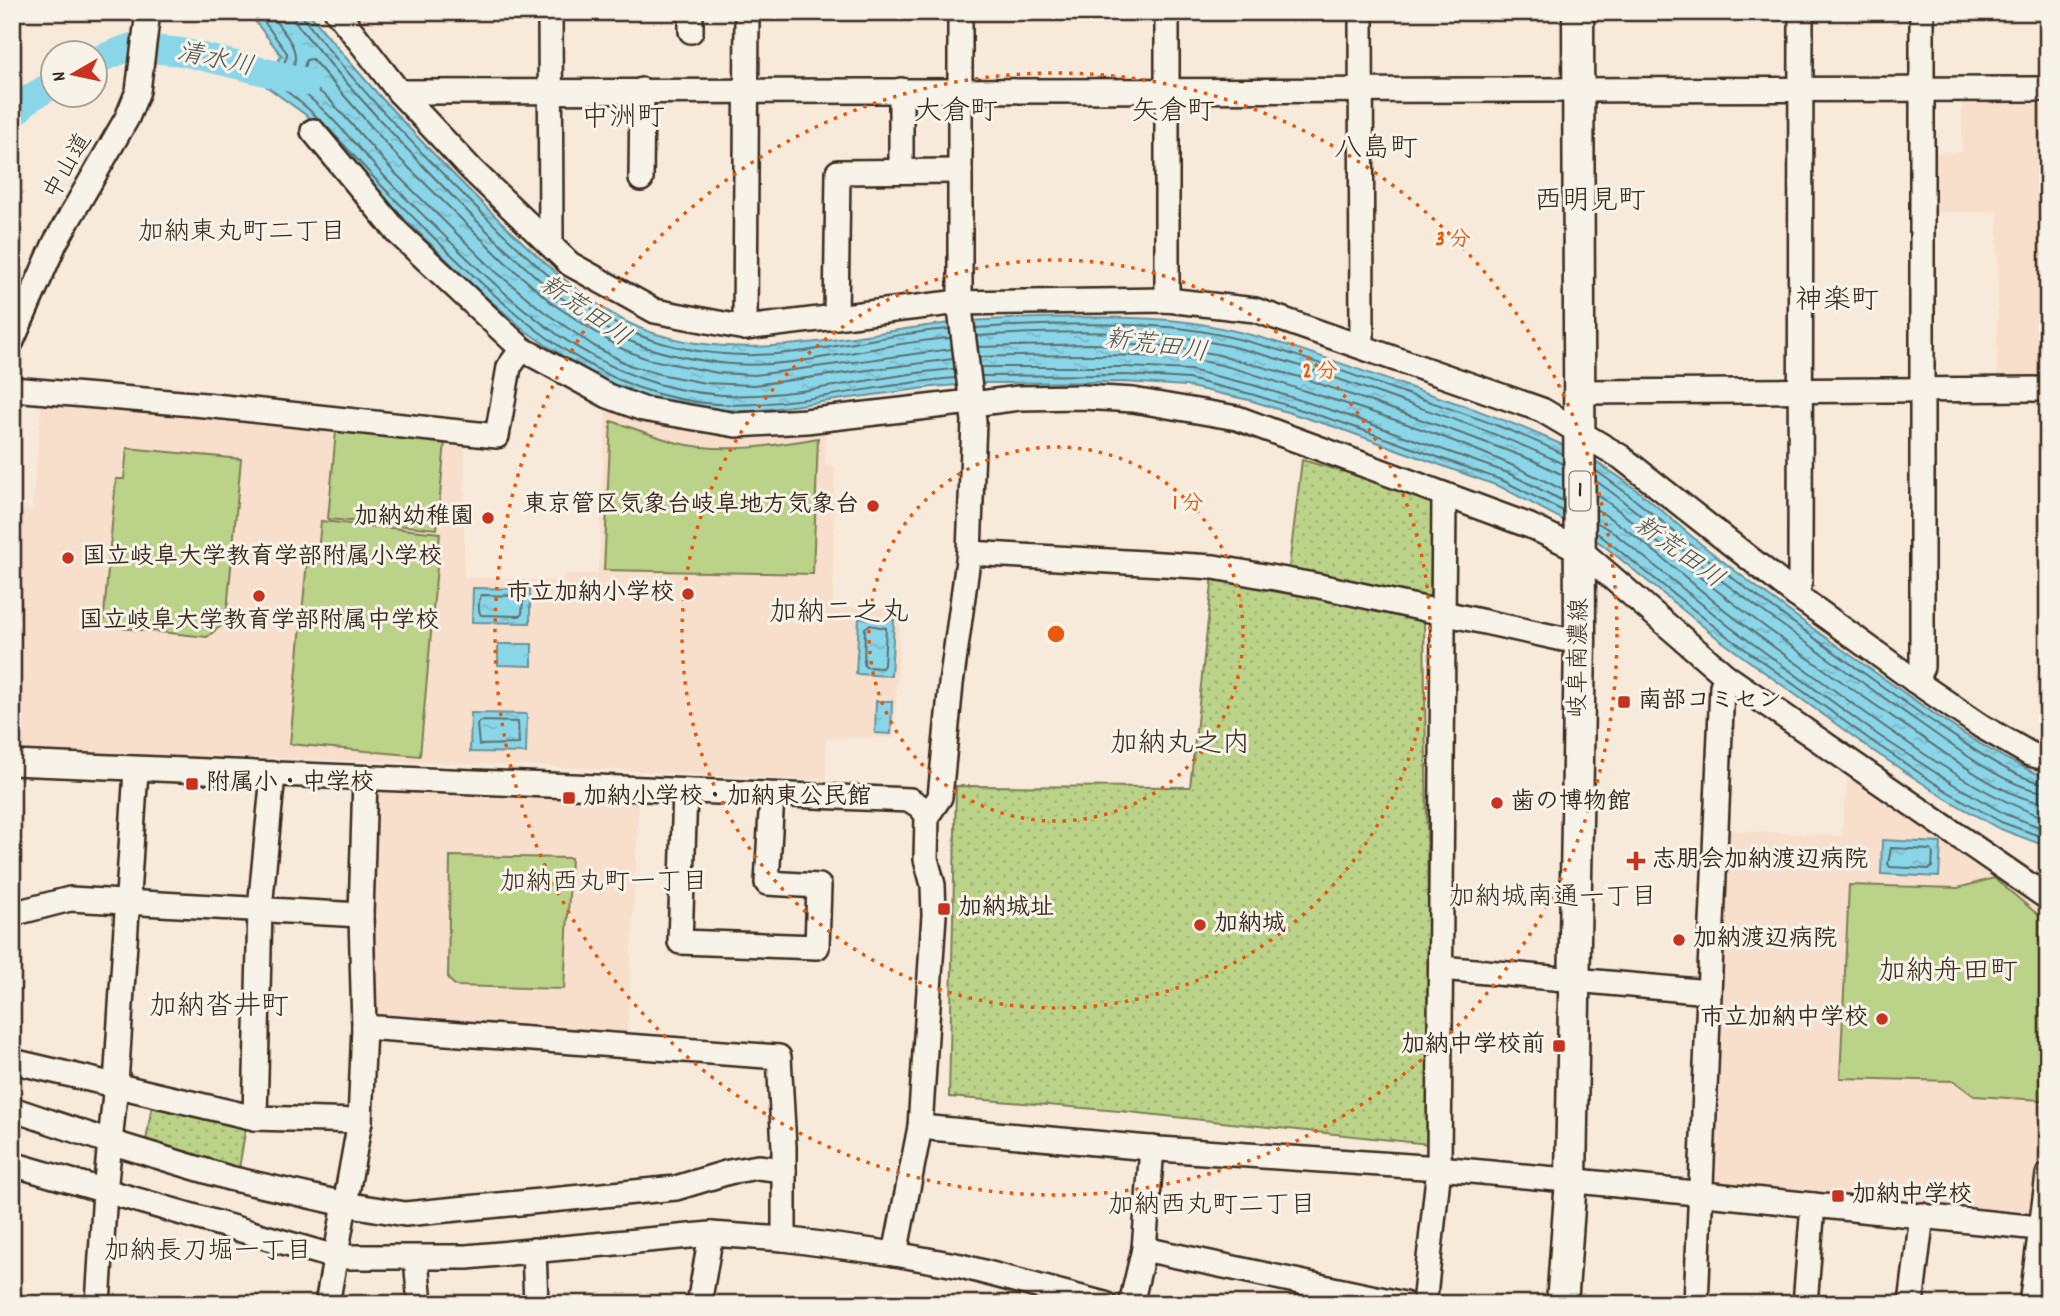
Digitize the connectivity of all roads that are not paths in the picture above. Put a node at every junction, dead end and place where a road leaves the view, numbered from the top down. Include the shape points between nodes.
1 (337, 12) edge
2 (357, 12) edge
3 (550, 12) edge
4 (747, 12) edge
5 (960, 12) edge
6 (1167, 12) edge
7 (1361, 12) edge
8 (1578, 12) edge
9 (1801, 12) edge
10 (1922, 12) edge
11 (147, 23) edge
12 (357, 39) junction
13 (1361, 89) junction
14 (1578, 89) junction
15 (1802, 89) junction
16 (1921, 89) junction
17 (2048, 89) edge
18 (550, 90) junction
19 (642, 90) junction
20 (747, 90) junction
21 (901, 90) junction
22 (960, 90) junction
23 (1167, 90) junction
24 (399, 92) junction
25 (313, 131) dead end
26 (901, 171) junction
27 (960, 171) junction
28 (641, 179) dead end
29 (551, 244) junction
30 (1167, 300) junction
31 (960, 306) junction
32 (836, 317) junction
33 (745, 328) junction
34 (12, 341) edge
35 (1362, 346) junction
36 (522, 349) junction
37 (12, 389) edge
38 (2048, 389) edge
39 (1802, 390) junction
40 (1921, 390) junction
41 (1580, 392) junction
42 (972, 400) junction
43 (1580, 432) junction
44 (1444, 495) junction
45 (1580, 550) junction
46 (969, 553) junction
47 (1796, 595) junction
48 (1444, 614) junction
49 (1580, 640) junction
50 (1726, 676) junction
51 (1915, 681) junction
52 (2048, 759) edge
53 (12, 763) edge
54 (136, 770) junction
55 (272, 775) junction
56 (365, 778) junction
57 (685, 792) junction
58 (772, 795) junction
59 (926, 816) junction
60 (2048, 898) edge
61 (128, 903) junction
62 (260, 908) junction
63 (12, 914) edge
64 (361, 915) junction
65 (1441, 968) junction
66 (1575, 981) junction
67 (1709, 992) junction
68 (364, 1027) junction
69 (12, 1061) edge
70 (116, 1084) junction
71 (12, 1109) edge
72 (255, 1118) junction
73 (360, 1121) junction
74 (920, 1127) junction
75 (110, 1142) junction
76 (1152, 1148) junction
77 (12, 1164) edge
78 (1439, 1168) junction
79 (784, 1170) junction
80 (2048, 1175) edge
81 (1571, 1180) junction
82 (106, 1191) junction
83 (1701, 1192) junction
84 (345, 1204) junction
85 (1813, 1205) junction
86 (1922, 1215) junction
87 (2044, 1229) edge
88 (711, 1234) junction
89 (784, 1239) junction
90 (1144, 1249) junction
91 (534, 1250) junction
92 (895, 1254) junction
93 (335, 1256) junction
94 (416, 1259) junction
95 (1019, 1293) edge
96 (98, 1304) edge
97 (327, 1304) edge
98 (421, 1304) edge
99 (536, 1304) edge
100 (699, 1304) edge
101 (1105, 1304) edge
102 (1131, 1304) edge
103 (1404, 1304) edge
104 (1424, 1304) edge
105 (1562, 1304) edge
106 (1696, 1304) edge
107 (1805, 1304) edge
108 (1911, 1304) edge
109 (2031, 1304) edge

1 - 12 street
2 - 12 street
3 - 18 street
4 - 20 street
5 - 22 street
6 - 23 street
7 - 13 street
8 - 14 main road, 岐阜南濃線 / 1
9 - 15 street
10 - 16 street
11 - 34 street, 中山道 via 138,92 127,118 55,243
12 - 24 street
13 - 14 street
13 - 23 street
13 - 35 street
14 - 15 street
14 - 41 main road, 岐阜南濃線 / 1
15 - 16 street
15 - 39 street
16 - 17 street
16 - 40 street
18 - 19 street
18 - 24 street
18 - 29 street
19 - 20 street
19 - 28 street
20 - 21 street
20 - 33 street
21 - 22 street
21 - 26 street
22 - 23 street
22 - 27 street
23 - 30 street
24 - 29 street via 472,170
25 - 36 street via 398,233
26 - 27 street
26 - 32 street via 838,172
27 - 31 street
29 - 33 street via 570,264 655,312
30 - 31 street
30 - 35 street via 1255,310
31 - 32 street
31 - 42 street
32 - 33 street
35 - 43 street via 1542,410
36 - 37 street via 509,367 497,436
36 - 42 street via 632,405 736,425
38 - 40 street
39 - 40 street
39 - 41 street
39 - 47 street via 1800,583
40 - 51 street via 1922,667
41 - 43 main road, 岐阜南濃線 / 1
42 - 44 street via 1133,400 1223,415
42 - 46 street
43 - 45 main road, 岐阜南濃線 / 1
43 - 47 street via 1621,457
44 - 45 street via 1530,526
44 - 48 street
45 - 49 main road, 岐阜南濃線 / 1
45 - 50 street
46 - 48 street via 1214,568
46 - 59 street via 940,797
47 - 51 street
48 - 49 street
48 - 65 street
49 - 66 main road, 岐阜南濃線 / 1
50 - 60 street
50 - 67 street
51 - 52 street via 1981,726
53 - 54 street
54 - 55 street
54 - 61 street
55 - 56 street
55 - 62 street
56 - 57 street
56 - 64 street
57 - 58 street
57 - 58 street via 680,942 817,947 819,886 767,883
58 - 59 street via 910,800
59 - 74 street via 934,915
61 - 62 street
61 - 63 street via 71,899
61 - 70 street
62 - 64 street
62 - 72 street
64 - 68 street
65 - 66 street
65 - 78 street
66 - 67 street
66 - 81 main road, 岐阜南濃線 / 1
67 - 83 street
68 - 73 street
68 - 79 street via 779,1057
69 - 70 street
70 - 72 street
70 - 75 street
71 - 75 street
72 - 73 street
73 - 84 street
74 - 76 street
74 - 92 street
75 - 82 street
75 - 84 street via 229,1178
76 - 78 street
76 - 90 street
77 - 82 street
78 - 81 street
78 - 104 street
79 - 84 street via 758,1167 676,1188 405,1214
79 - 89 street
80 - 87 street
81 - 83 street
81 - 105 main road, 岐阜南濃線 / 1
82 - 93 street
82 - 96 street
83 - 85 street
83 - 106 street
84 - 93 street
85 - 86 street
85 - 107 street
86 - 87 street
86 - 108 street
87 - 109 street
88 - 89 street
88 - 91 street
88 - 100 street
89 - 92 street
90 - 102 street
90 - 103 street
91 - 94 street
91 - 99 street
92 - 95 street via 961,1266
93 - 94 street
93 - 97 street
94 - 98 street
95 - 101 street

